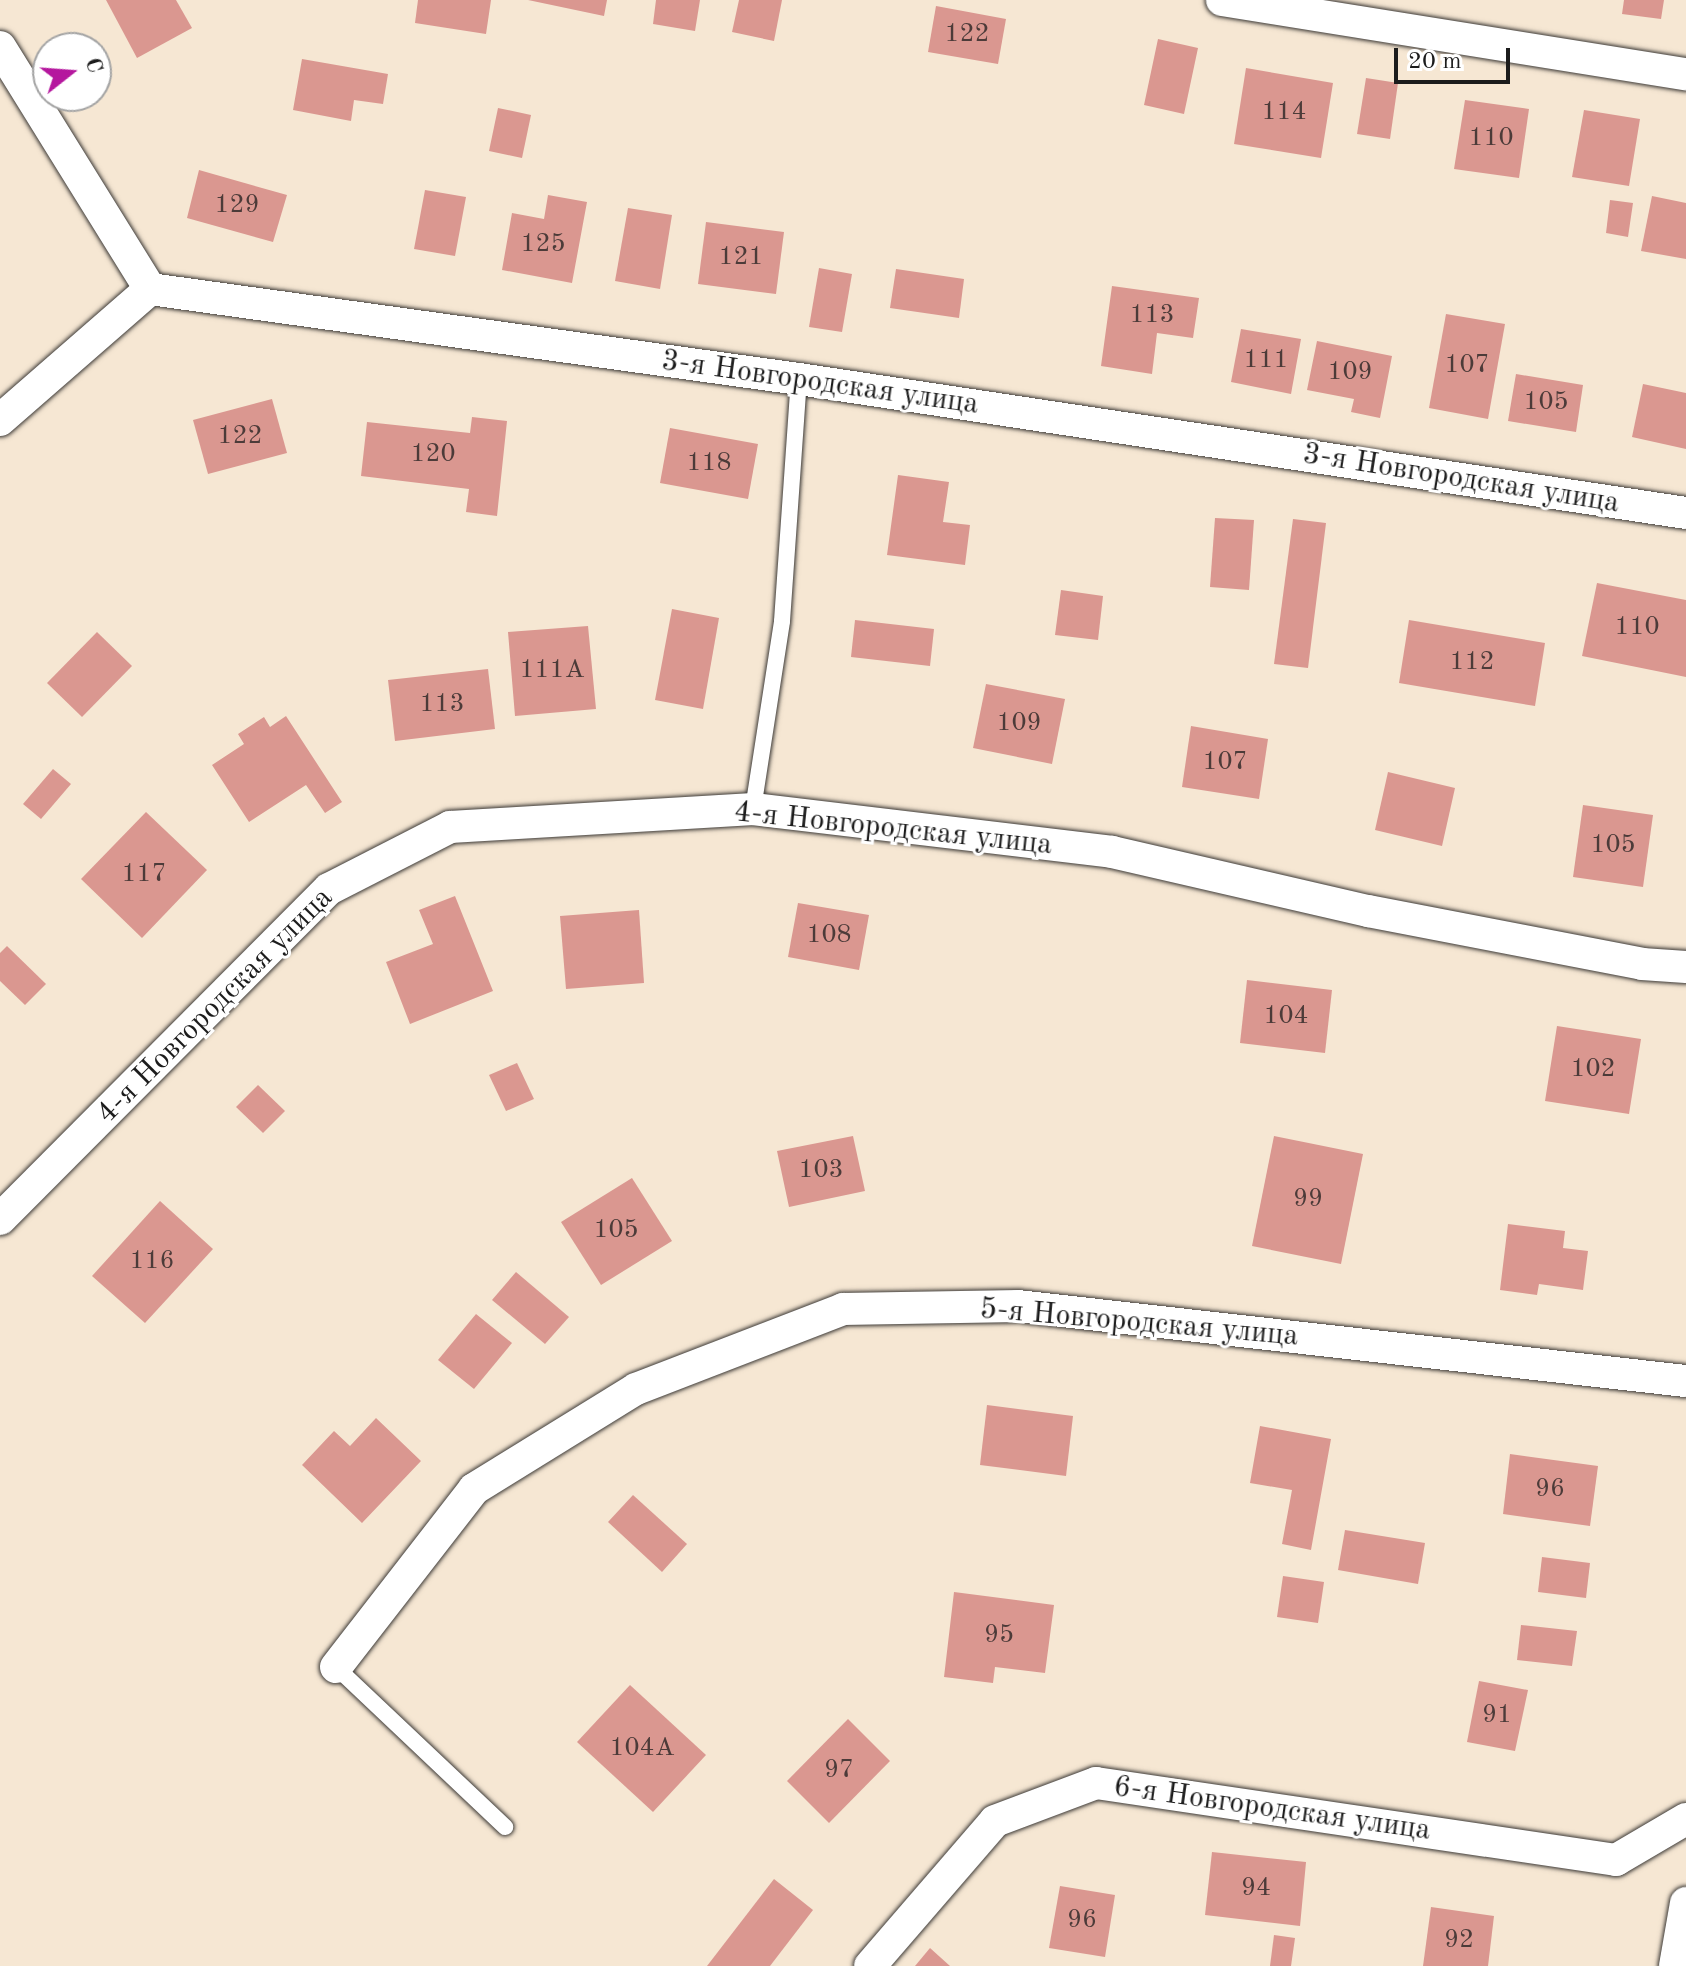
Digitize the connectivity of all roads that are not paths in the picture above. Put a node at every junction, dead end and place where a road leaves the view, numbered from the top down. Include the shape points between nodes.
1 (1222, 0) edge
2 (0, 47) edge
3 (1686, 74) edge
4 (150, 289) junction
5 (799, 379) junction
6 (0, 420) edge
7 (1686, 513) edge
8 (753, 809) junction
9 (1686, 967) edge
10 (0, 1219) edge
11 (1686, 1381) edge
12 (336, 1667) joint
13 (1686, 1819) edge
14 (505, 1827) dead end
15 (1686, 1903) edge
16 (870, 1966) edge
17 (1675, 1966) edge

1 - 3 street
2 - 4 street
4 - 5 street, 3-я Новгородская улица
4 - 6 street
5 - 7 street, 3-я Новгородская улица
5 - 8 lane via 782,621
8 - 9 street, 4-я Новгородская улица via 1112,852 1368,911 1642,964
8 - 10 street, 4-я Новгородская улица via 450,827 329,889
11 - 12 street, 5-я Новгородская улица via 1018,1306 843,1309 636,1389 474,1489
12 - 14 lane
13 - 16 street, 6-я Новгородская улица via 1616,1860 1096,1783 995,1821
15 - 17 street

